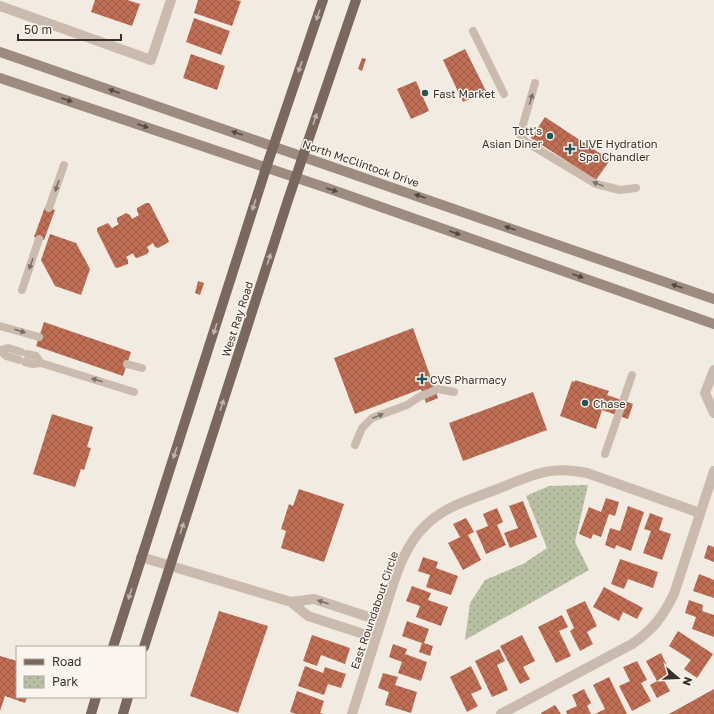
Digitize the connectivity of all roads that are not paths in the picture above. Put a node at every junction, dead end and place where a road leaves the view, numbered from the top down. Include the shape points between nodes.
1 (171, 0) edge
2 (323, 0) edge
3 (356, 0) edge
4 (0, 6) edge
5 (473, 31) dead end
6 (0, 52) edge
7 (0, 78) edge
8 (536, 84) dead end
9 (504, 94) dead end
10 (274, 146) junction
11 (303, 156) junction
12 (64, 165) dead end
13 (266, 168) junction
14 (295, 178) junction
15 (636, 188) dead end
16 (50, 208) dead end
17 (39, 238) dead end
18 (22, 290) dead end
19 (714, 299) edge
20 (714, 324) edge
21 (0, 326) edge
22 (39, 337) dead end
23 (0, 350) edge
24 (127, 364) dead end
25 (142, 368) dead end
26 (714, 370) edge
27 (632, 375) dead end
28 (134, 392) dead end
29 (454, 392) dead end
30 (714, 413) edge
31 (356, 445) dead end
32 (605, 454) dead end
33 (714, 471) edge
34 (700, 512) junction
35 (141, 557) junction
36 (170, 566) junction
37 (290, 602) junction
38 (382, 621) junction
39 (376, 638) junction
40 (112, 646) edge
41 (144, 646) edge
42 (96, 698) edge
43 (128, 698) edge
44 (91, 714) edge
45 (123, 714) edge
46 (352, 714) edge
47 (501, 714) edge

1 - 4 street via 151,60
2 -> 10 main road, West Ray Road
11 -> 3 main road, West Ray Road
5 - 9 lane
10 -> 6 main road, North McClintock Drive
7 -> 13 main road
15 -> 8 lane via 620,190 596,184 526,142 521,136 522,128
10 - 11 main road, North McClintock Drive
10 - 13 main road, West Ray Road
11 - 14 main road, West Ray Road
19 -> 11 main road, North McClintock Drive
12 -> 16 lane
13 - 14 main road
13 -> 35 main road, West Ray Road
14 -> 20 main road
36 -> 14 main road, West Ray Road
17 -> 18 lane
21 -> 22 lane
28 -> 23 lane via 41,362 36,356 6,356
24 - 25 lane
26 - 30 street via 705,393
27 - 32 lane
31 -> 29 lane via 362,428 372,418 408,405 438,389
33 - 34 street
34 - 38 street, East Roundabout Circle via 573,470 559,469 529,476 452,506 427,523 405,552
34 - 47 street via 674,594 656,624 632,644
35 - 36 street
35 -> 40 main road, West Ray Road
36 - 37 street
36 - 41 main road, West Ray Road
38 -> 37 street via 314,599
37 - 39 street via 308,616
38 - 39 street, East Roundabout Circle
39 - 46 street, East Roundabout Circle
42 - 44 main road
43 - 45 main road

